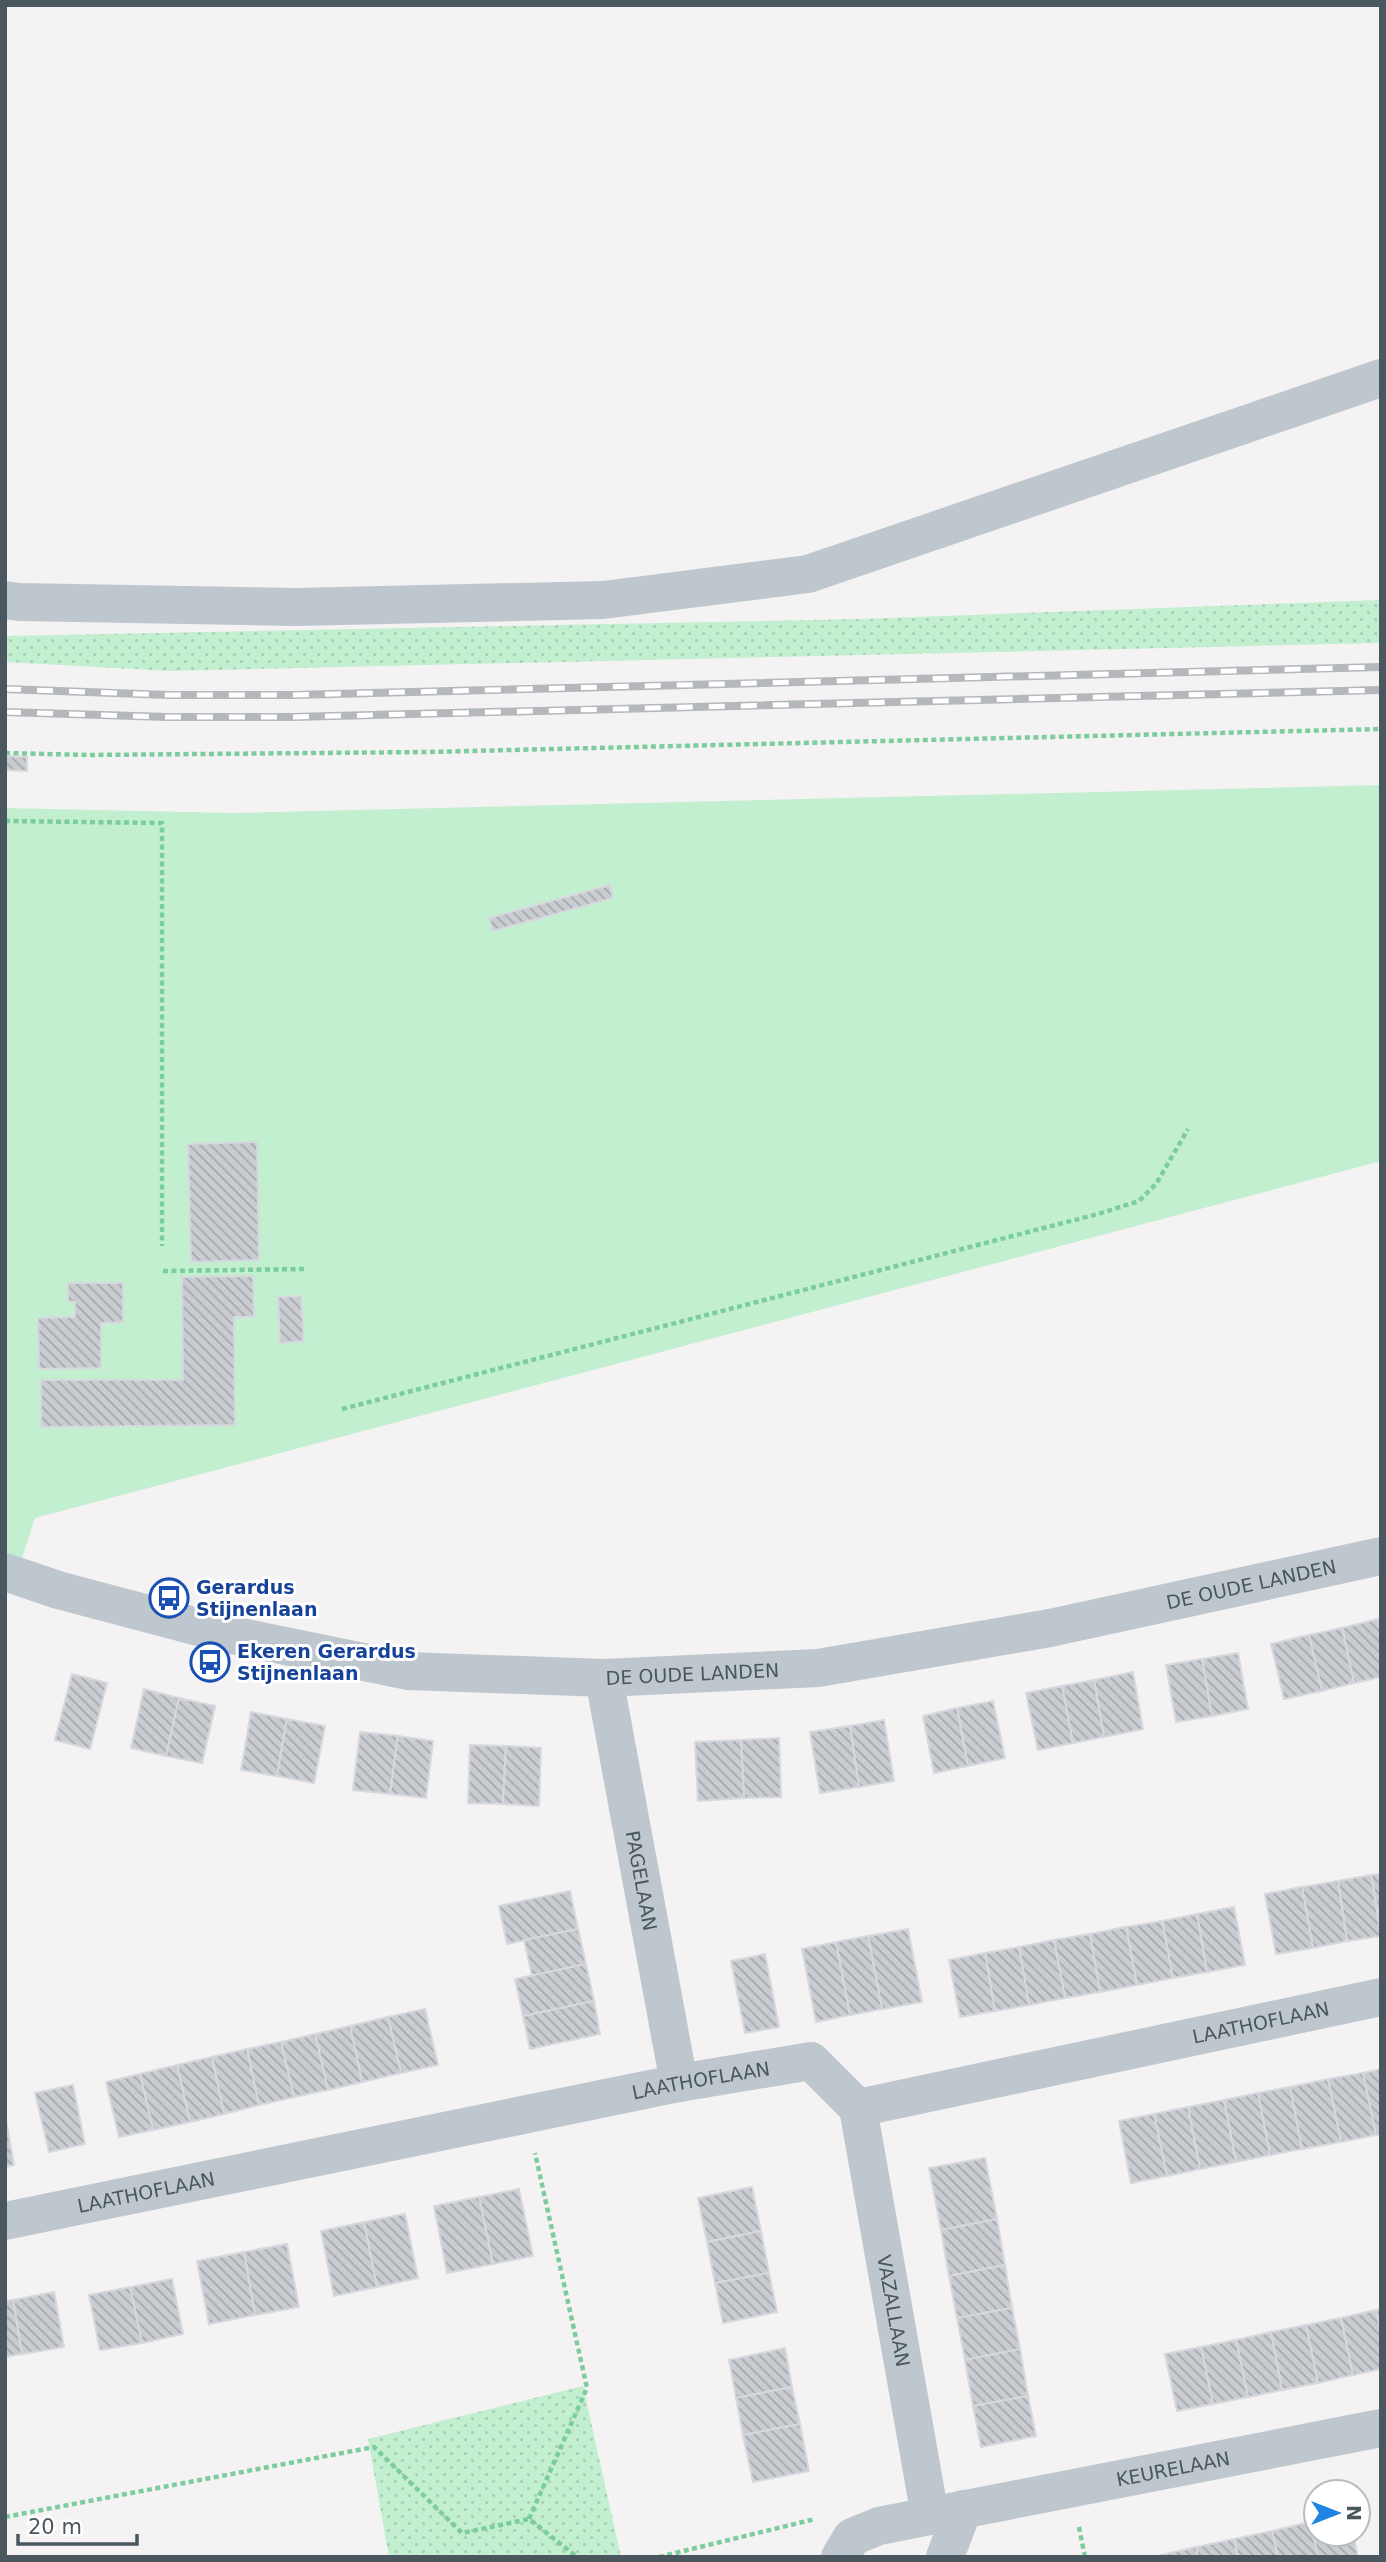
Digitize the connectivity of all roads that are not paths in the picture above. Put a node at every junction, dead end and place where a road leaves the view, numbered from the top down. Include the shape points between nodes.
1 (1381, 378) edge
2 (5, 600) edge
3 (1381, 1556) edge
4 (5, 1572) edge
5 (604, 1678) junction
6 (1381, 1997) edge
7 (680, 2083) junction
8 (858, 2108) junction
9 (5, 2221) edge
10 (1381, 2428) edge
11 (947, 2513) junction
12 (840, 2557) edge
13 (945, 2557) edge

1 - 2 street via 808,574 603,600 296,607
3 - 5 street, DE OUDE LANDEN via 1050,1628 818,1668
4 - 5 street, DE OUDE LANDEN via 217,1632 408,1671
5 - 7 street, PAGELAAN
6 - 8 street, LAATHOFLAAN
7 - 8 street, LAATHOFLAAN via 811,2061
7 - 9 street, LAATHOFLAAN
8 - 11 street, VAZALLAAN
10 - 11 street, KEURELAAN
11 - 12 street, KEURELAAN via 879,2526 852,2537
11 - 13 street

